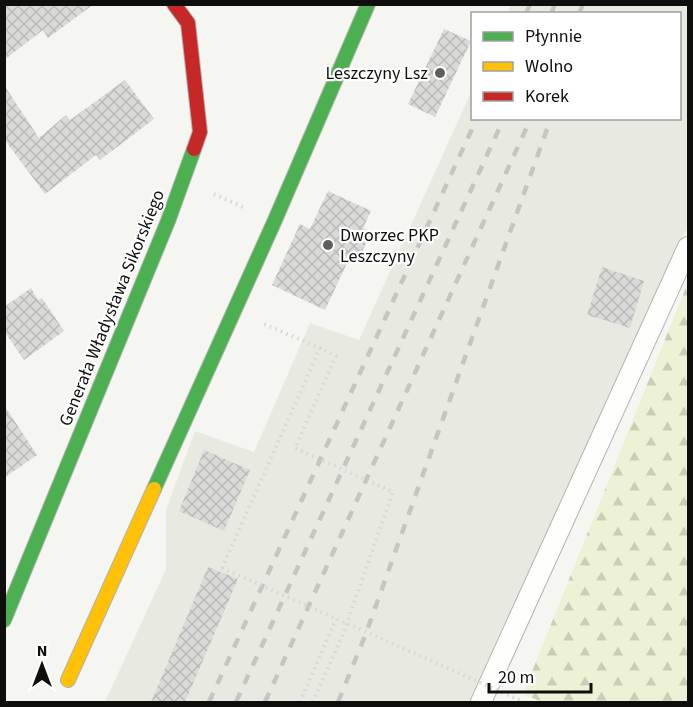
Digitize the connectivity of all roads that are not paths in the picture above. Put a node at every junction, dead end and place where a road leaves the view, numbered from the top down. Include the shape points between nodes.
1 (174, 4) edge
2 (368, 4) edge
3 (688, 247) edge
4 (4, 620) edge
5 (68, 680) dead end
6 (481, 702) edge

1 - 4 street, Generała Władysława Sikorskiego via 188,23 200,132 168,221
2 - 5 street
3 - 6 lane

